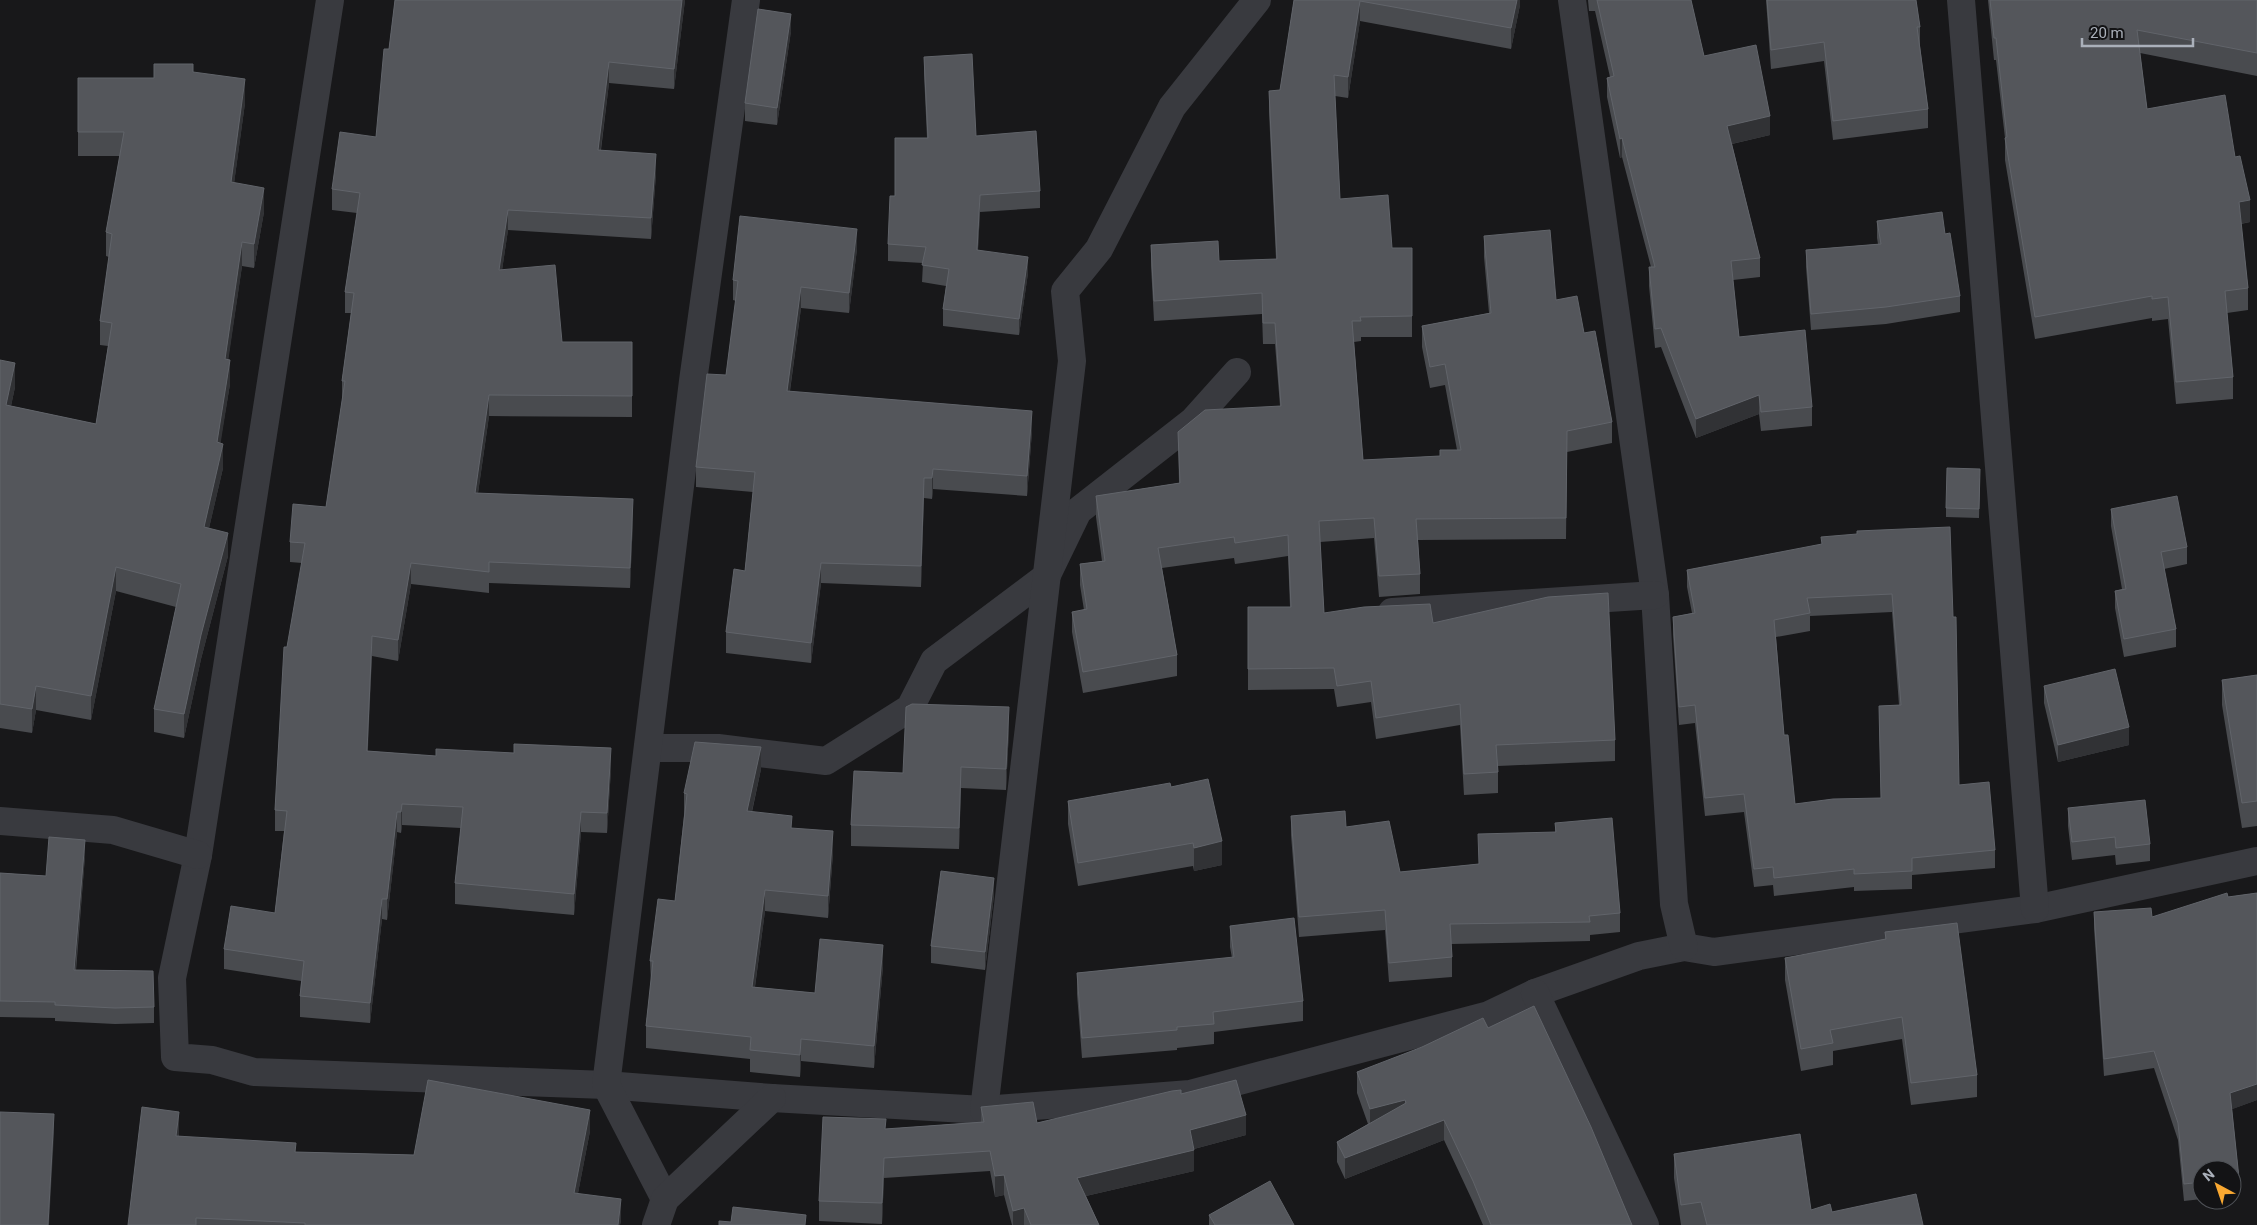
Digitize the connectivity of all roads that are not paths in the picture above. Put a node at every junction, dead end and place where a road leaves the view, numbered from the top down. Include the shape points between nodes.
1 (330, 0) edge
2 (746, 0) edge
3 (1257, 0) edge
4 (1572, 0) edge
5 (1961, 0) edge
6 (1237, 372) dead end
7 (1046, 577) junction
8 (1655, 595) junction
9 (1370, 613) edge
10 (648, 748) junction
11 (0, 820) edge
12 (198, 855) junction
13 (2257, 861) edge
14 (2035, 909) junction
15 (1684, 947) junction
16 (1535, 993) junction
17 (606, 1086) junction
18 (772, 1098) junction
19 (984, 1110) junction
20 (666, 1199) junction
21 (656, 1225) edge
22 (1645, 1225) edge

1 - 12 street
2 - 10 street via 693,381
3 - 7 street via 1172,107 1099,249 1065,291 1072,361
4 - 8 street
5 - 14 street
6 - 7 street via 1193,421 1078,511
7 - 10 street via 934,661 910,708 826,761 718,748
7 - 19 street
8 - 9 street
8 - 15 street via 1674,904
10 - 17 street
11 - 12 street via 113,830
12 - 17 street via 172,978 174,1058 212,1060 254,1072
13 - 14 street
14 - 15 street via 1714,952
15 - 16 street via 1639,956
16 - 19 street via 1489,1015 1190,1094
16 - 22 street
17 - 18 street
17 - 20 street
18 - 19 street
18 - 20 street
20 - 21 street

